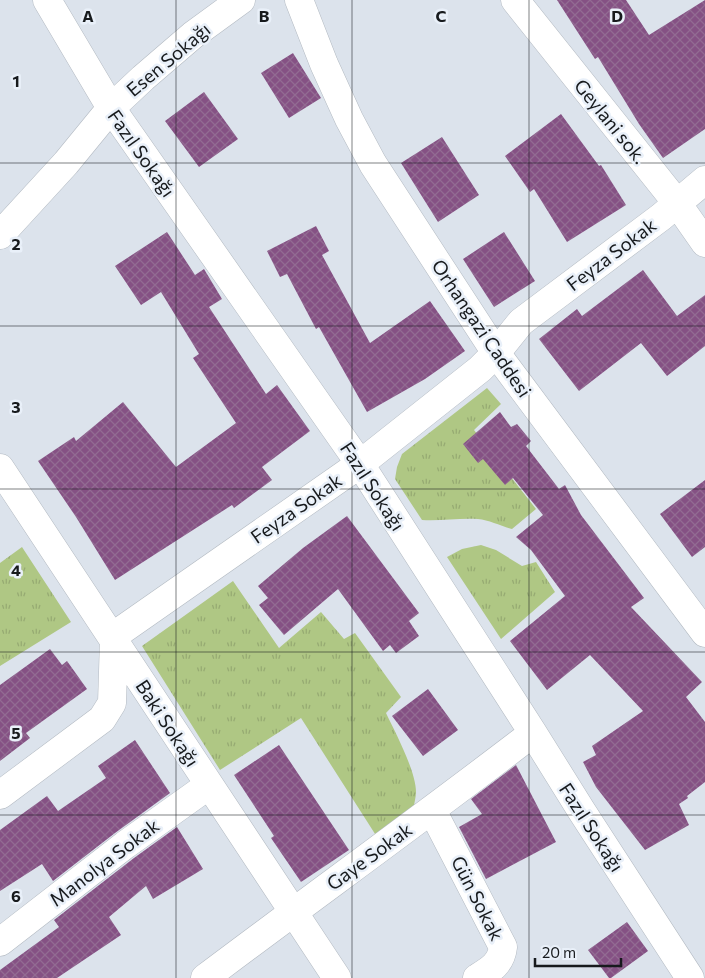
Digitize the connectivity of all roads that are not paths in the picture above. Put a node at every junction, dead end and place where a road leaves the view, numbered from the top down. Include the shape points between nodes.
1 (47, 0) edge
2 (241, 0) edge
3 (299, 0) edge
4 (515, 0) edge
5 (111, 108) junction
6 (705, 180) edge
7 (677, 203) junction
8 (0, 235) edge
9 (705, 243) edge
10 (496, 353) junction
11 (360, 464) junction
12 (0, 468) edge
13 (705, 633) edge
14 (114, 640) junction
15 (533, 733) junction
16 (210, 785) junction
17 (0, 795) edge
18 (432, 810) junction
19 (293, 912) junction
20 (0, 942) edge
21 (205, 978) edge
22 (337, 978) edge
23 (477, 978) edge
24 (690, 978) edge

1 - 5 street, Fazıl Sokağı
2 - 5 street, Esen Sokağı via 193,35
3 - 10 street, Orhangazi Caddesi via 349,120 372,164
4 - 7 street, Geylani sok.
5 - 8 street, Esen Sokağı
5 - 11 street, Fazıl Sokağı
6 - 7 street, Feyza Sokak
7 - 9 street, Geylani sok.
7 - 10 street, Feyza Sokak via 521,322
10 - 11 street, Feyza Sokak
10 - 13 street, Orhangazi Caddesi
11 - 14 street, Feyza Sokak via 148,610
11 - 15 street, Fazıl Sokağı
12 - 14 street, Baki Sokağı
14 - 16 street, Baki Sokağı
14 - 17 street via 112,703 102,719
15 - 18 street, Gaye Sokak
15 - 24 street, Fazıl Sokağı
16 - 19 street, Baki Sokağı
16 - 20 street, Manolya Sokak via 125,845
18 - 19 street, Gaye Sokak
18 - 23 street, Gün Sokak via 503,947 502,957 493,968
19 - 21 street, Gaye Sokak
19 - 22 street, Baki Sokağı

